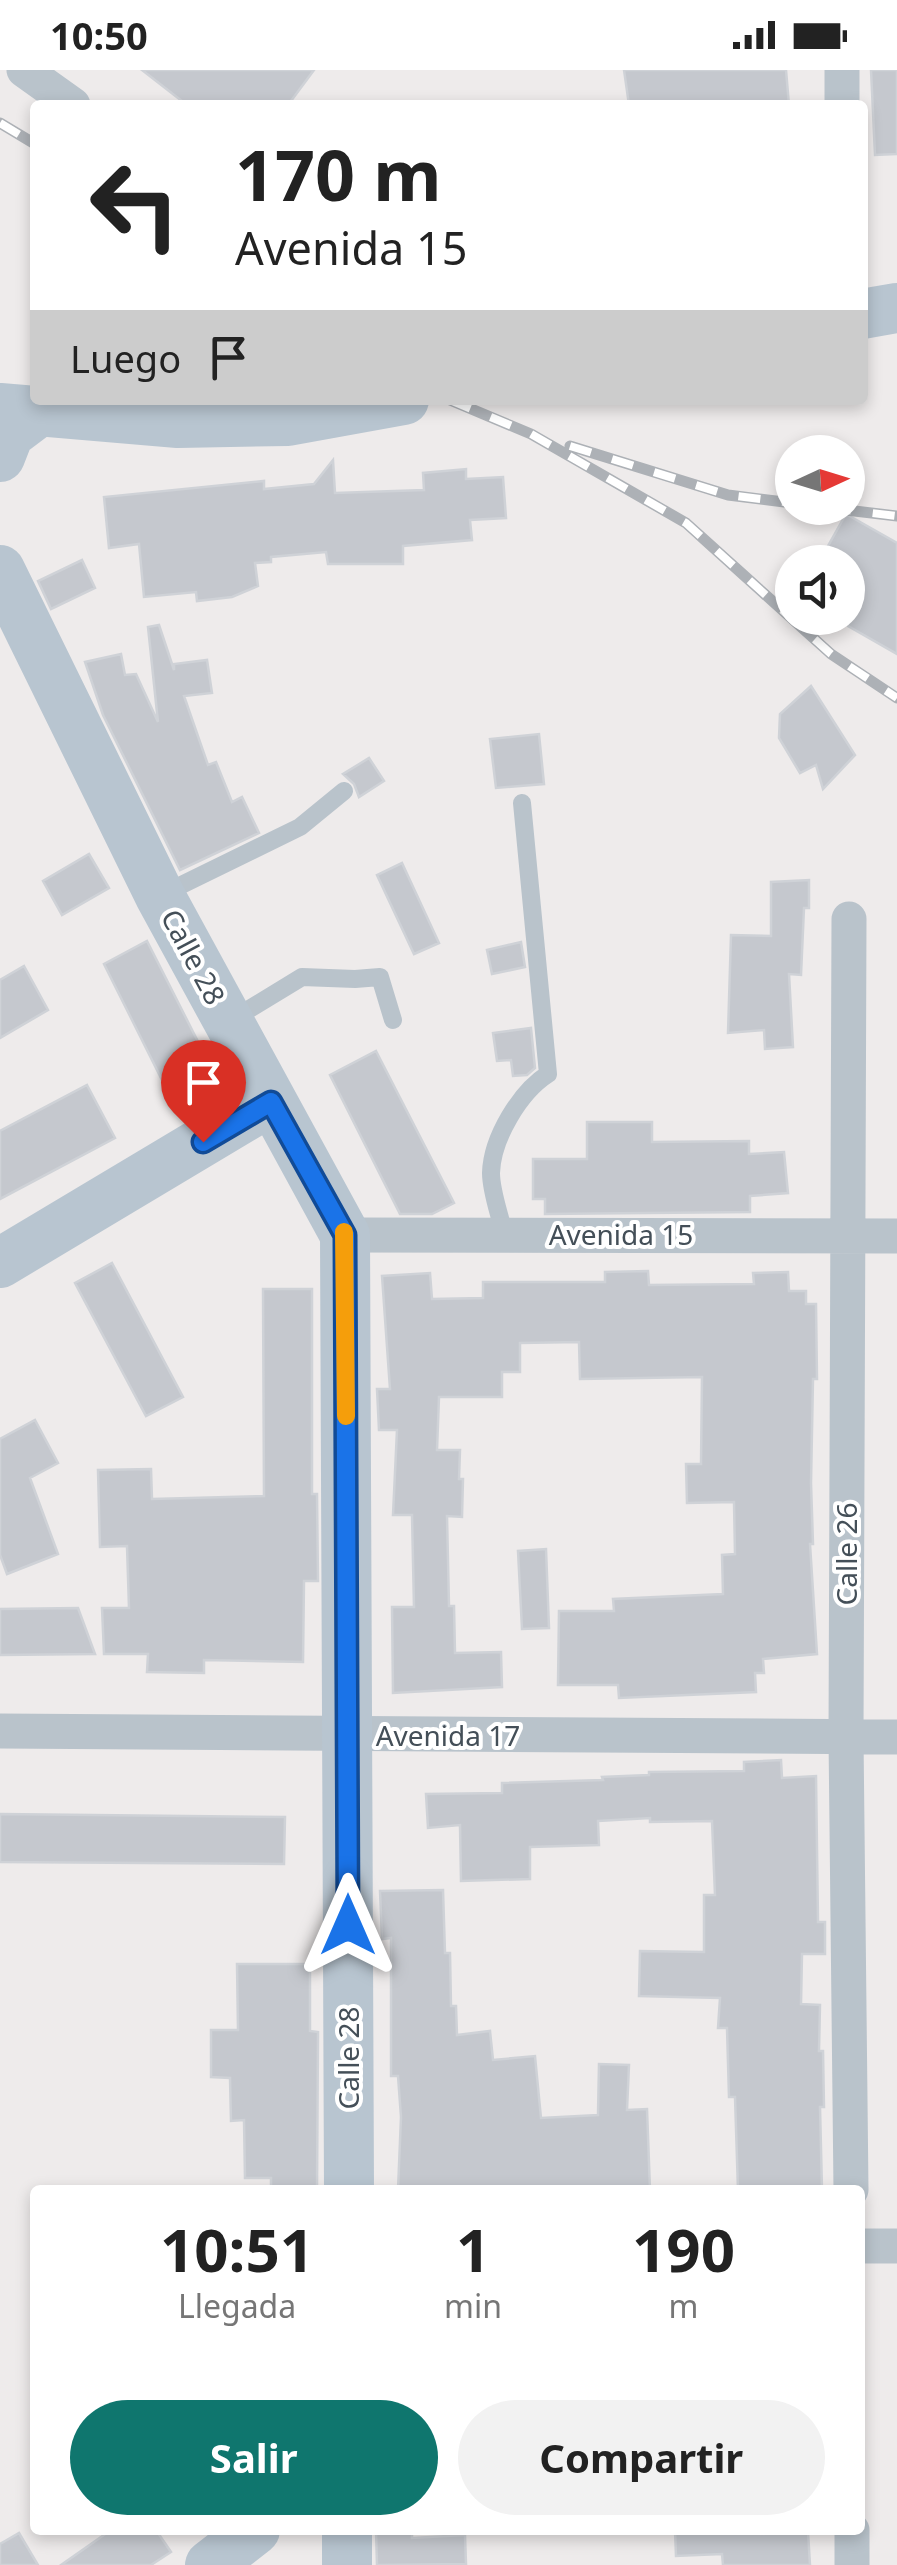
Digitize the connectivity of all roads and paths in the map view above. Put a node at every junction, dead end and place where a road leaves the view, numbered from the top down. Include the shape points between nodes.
1 (24, 70) edge
2 (842, 70) edge
3 (66, 100) edge
4 (842, 100) edge
5 (897, 308) edge
6 (868, 313) edge
7 (378, 405) edge
8 (18, 410) edge
9 (0, 456) edge
10 (0, 570) edge
11 (344, 791) dead end
12 (522, 803) dead end
13 (160, 896) junction
14 (849, 918) dead end
15 (393, 1020) dead end
16 (228, 1022) junction
17 (271, 1102) junction
18 (504, 1234) junction
19 (345, 1235) junction
20 (848, 1235) junction
21 (897, 1236) edge
22 (0, 1263) edge
23 (0, 1731) edge
24 (347, 1735) junction
25 (846, 1737) junction
26 (897, 1737) edge
27 (349, 2185) edge
28 (852, 2185) edge
29 (865, 2246) edge
30 (897, 2246) edge
31 (249, 2535) edge
32 (347, 2535) edge
33 (852, 2535) edge
34 (210, 2565) edge
35 (347, 2565) edge
36 (852, 2565) edge

1 - 3 street
2 - 4 street
5 - 6 street
7 - 8 street via 288,422 178,424
8 - 9 street
10 - 13 street, Calle 28
11 - 13 lane via 300,827
12 - 18 lane via 548,1074 505,1122 491,1172
13 - 16 street, Calle 28
14 - 20 street, Calle 26
15 - 16 lane via 380,977 302,977
16 - 17 street, Calle 28
17 - 19 street, Calle 28
17 - 22 street
18 - 19 street, Avenida 15
18 - 20 street, Avenida 15
19 - 24 street, Calle 28
20 - 21 street, Avenida 15
20 - 25 street, Calle 26
23 - 24 street, Avenida 17
24 - 25 street, Avenida 17
24 - 27 street, Calle 28
25 - 26 street, Avenida 17
25 - 28 street, Calle 26
29 - 30 street
31 - 34 street
32 - 35 street
33 - 36 street

